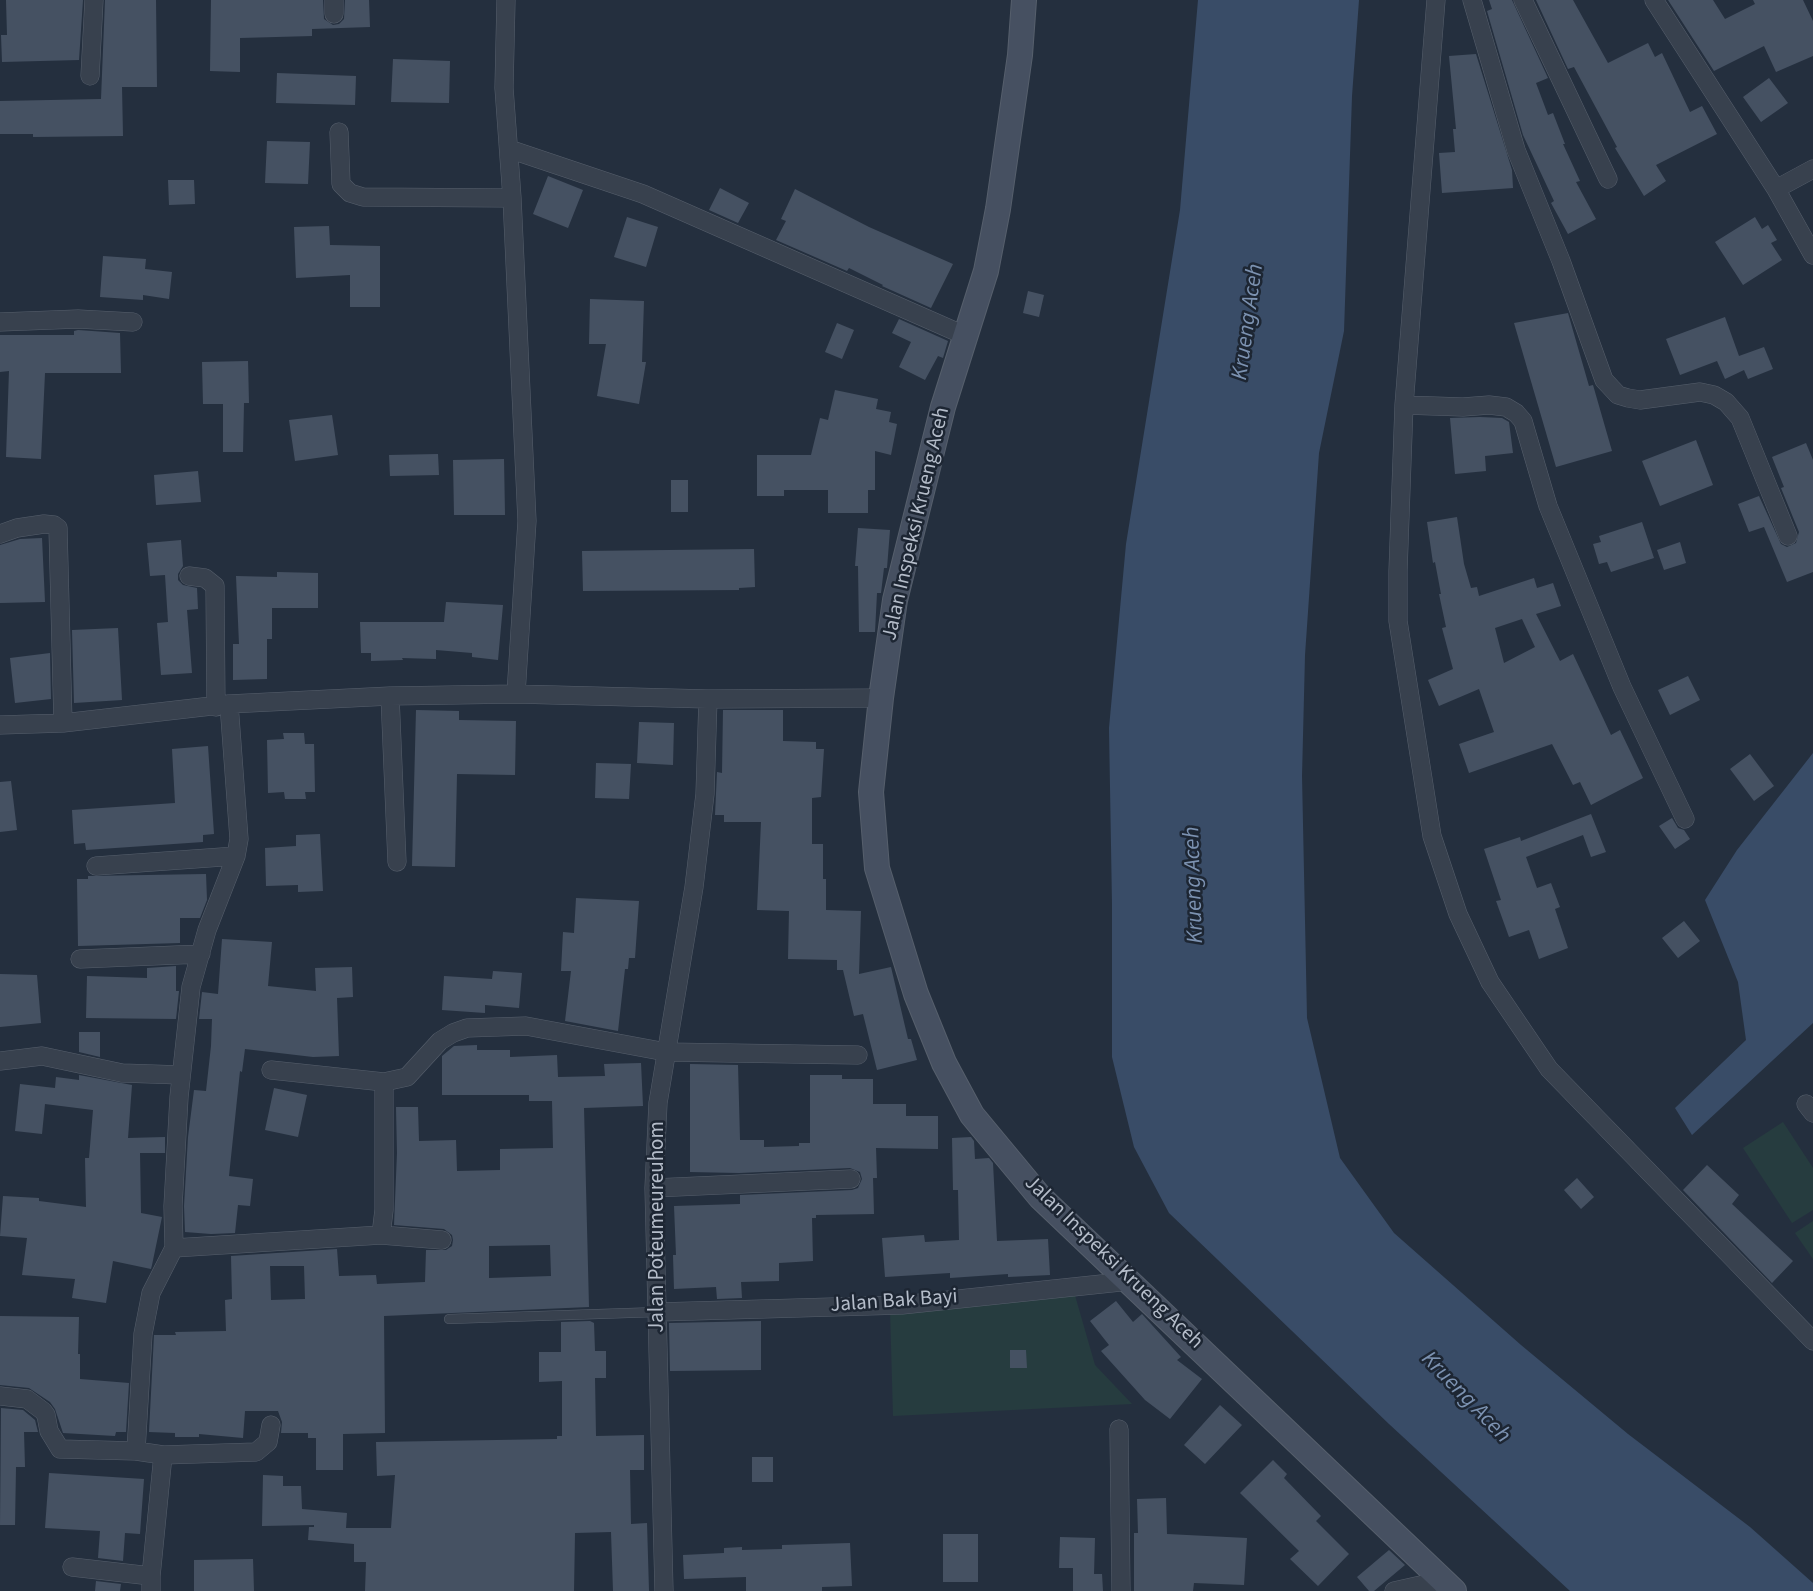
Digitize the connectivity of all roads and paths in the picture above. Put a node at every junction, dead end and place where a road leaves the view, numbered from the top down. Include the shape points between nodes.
1 (94, 0) edge
2 (506, 0) edge
3 (1024, 0) edge
4 (1436, 0) edge
5 (1472, 0) edge
6 (1523, 0) edge
7 (1654, 0) edge
8 (90, 76) dead end
9 (339, 132) dead end
10 (509, 149) junction
11 (1813, 169) edge
12 (1608, 179) dead end
13 (1776, 189) junction
14 (512, 198) junction
15 (1813, 256) edge
16 (133, 321) dead end
17 (0, 322) edge
18 (966, 336) junction
19 (1404, 405) junction
20 (0, 534) edge
21 (1787, 536) dead end
22 (189, 576) dead end
23 (516, 694) junction
24 (390, 696) junction
25 (881, 698) junction
26 (708, 699) junction
27 (223, 706) junction
28 (63, 723) junction
29 (0, 725) edge
30 (1685, 819) dead end
31 (236, 856) junction
32 (397, 862) dead end
33 (96, 866) dead end
34 (201, 954) junction
35 (80, 959) dead end
36 (666, 1052) junction
37 (858, 1055) dead end
38 (0, 1061) edge
39 (271, 1070) dead end
40 (181, 1075) junction
41 (384, 1082) junction
42 (850, 1179) dead end
43 (654, 1188) junction
44 (381, 1235) junction
45 (442, 1240) dead end
46 (174, 1248) junction
47 (1130, 1281) junction
48 (658, 1312) junction
49 (449, 1319) dead end
50 (1813, 1341) edge
51 (0, 1396) edge
52 (271, 1425) dead end
53 (1119, 1429) dead end
54 (136, 1451) junction
55 (163, 1455) junction
56 (72, 1567) dead end
57 (151, 1584) edge
58 (1448, 1586) edge
59 (664, 1591) edge
60 (1121, 1591) edge
61 (1394, 1591) edge

1 - 8 street
2 - 10 street via 504,88
3 - 18 street, Jalan Inspeksi Krueng Aceh via 998,209 986,271
4 - 19 street
5 - 21 street via 1516,150 1604,380 1618,395 1628,398 1700,392 1726,402 1740,418
6 - 12 street
7 - 13 street
9 - 14 street via 341,184 350,193 363,197
10 - 14 street
10 - 18 street via 643,194
11 - 13 street
13 - 15 street
14 - 23 street via 527,521
16 - 17 street
18 - 25 street, Jalan Inspeksi Krueng Aceh via 943,407 895,600
19 - 30 street via 1506,407 1523,421 1553,519 1622,687
19 - 50 street via 1398,621 1432,836 1458,914 1490,982 1549,1069
20 - 28 street via 44,524 58,528
22 - 27 street via 205,578 215,586
23 - 24 street
23 - 26 street
24 - 27 street
24 - 32 street
25 - 26 street
25 - 47 street, Jalan Inspeksi Krueng Aceh via 871,792 877,868 916,993 944,1063 972,1115 1040,1197
26 - 36 street, Jalan Poteumeureuhom via 705,794 694,887
27 - 28 street
27 - 31 street via 239,839
28 - 29 street
31 - 33 street
31 - 34 street
34 - 35 street
34 - 40 street via 191,987
36 - 37 street
36 - 41 street via 526,1026 467,1028 440,1041 407,1077
36 - 43 street, Jalan Poteumeureuhom
38 - 40 street via 42,1056 122,1073
39 - 41 street
40 - 46 street
41 - 44 street
42 - 43 street
43 - 48 street, Jalan Poteumeureuhom
44 - 45 street
44 - 46 street
46 - 54 street via 151,1293 143,1334
47 - 48 street, Jalan Bak Bayi via 902,1305
47 - 58 street, Jalan Inspeksi Krueng Aceh
48 - 49 lane
48 - 59 street, Jalan Poteumeureuhom
51 - 54 street via 27,1399 43,1410 60,1449
52 - 55 street via 268,1442 256,1452
53 - 60 street
54 - 55 street
55 - 57 street
56 - 57 street
58 - 61 street

